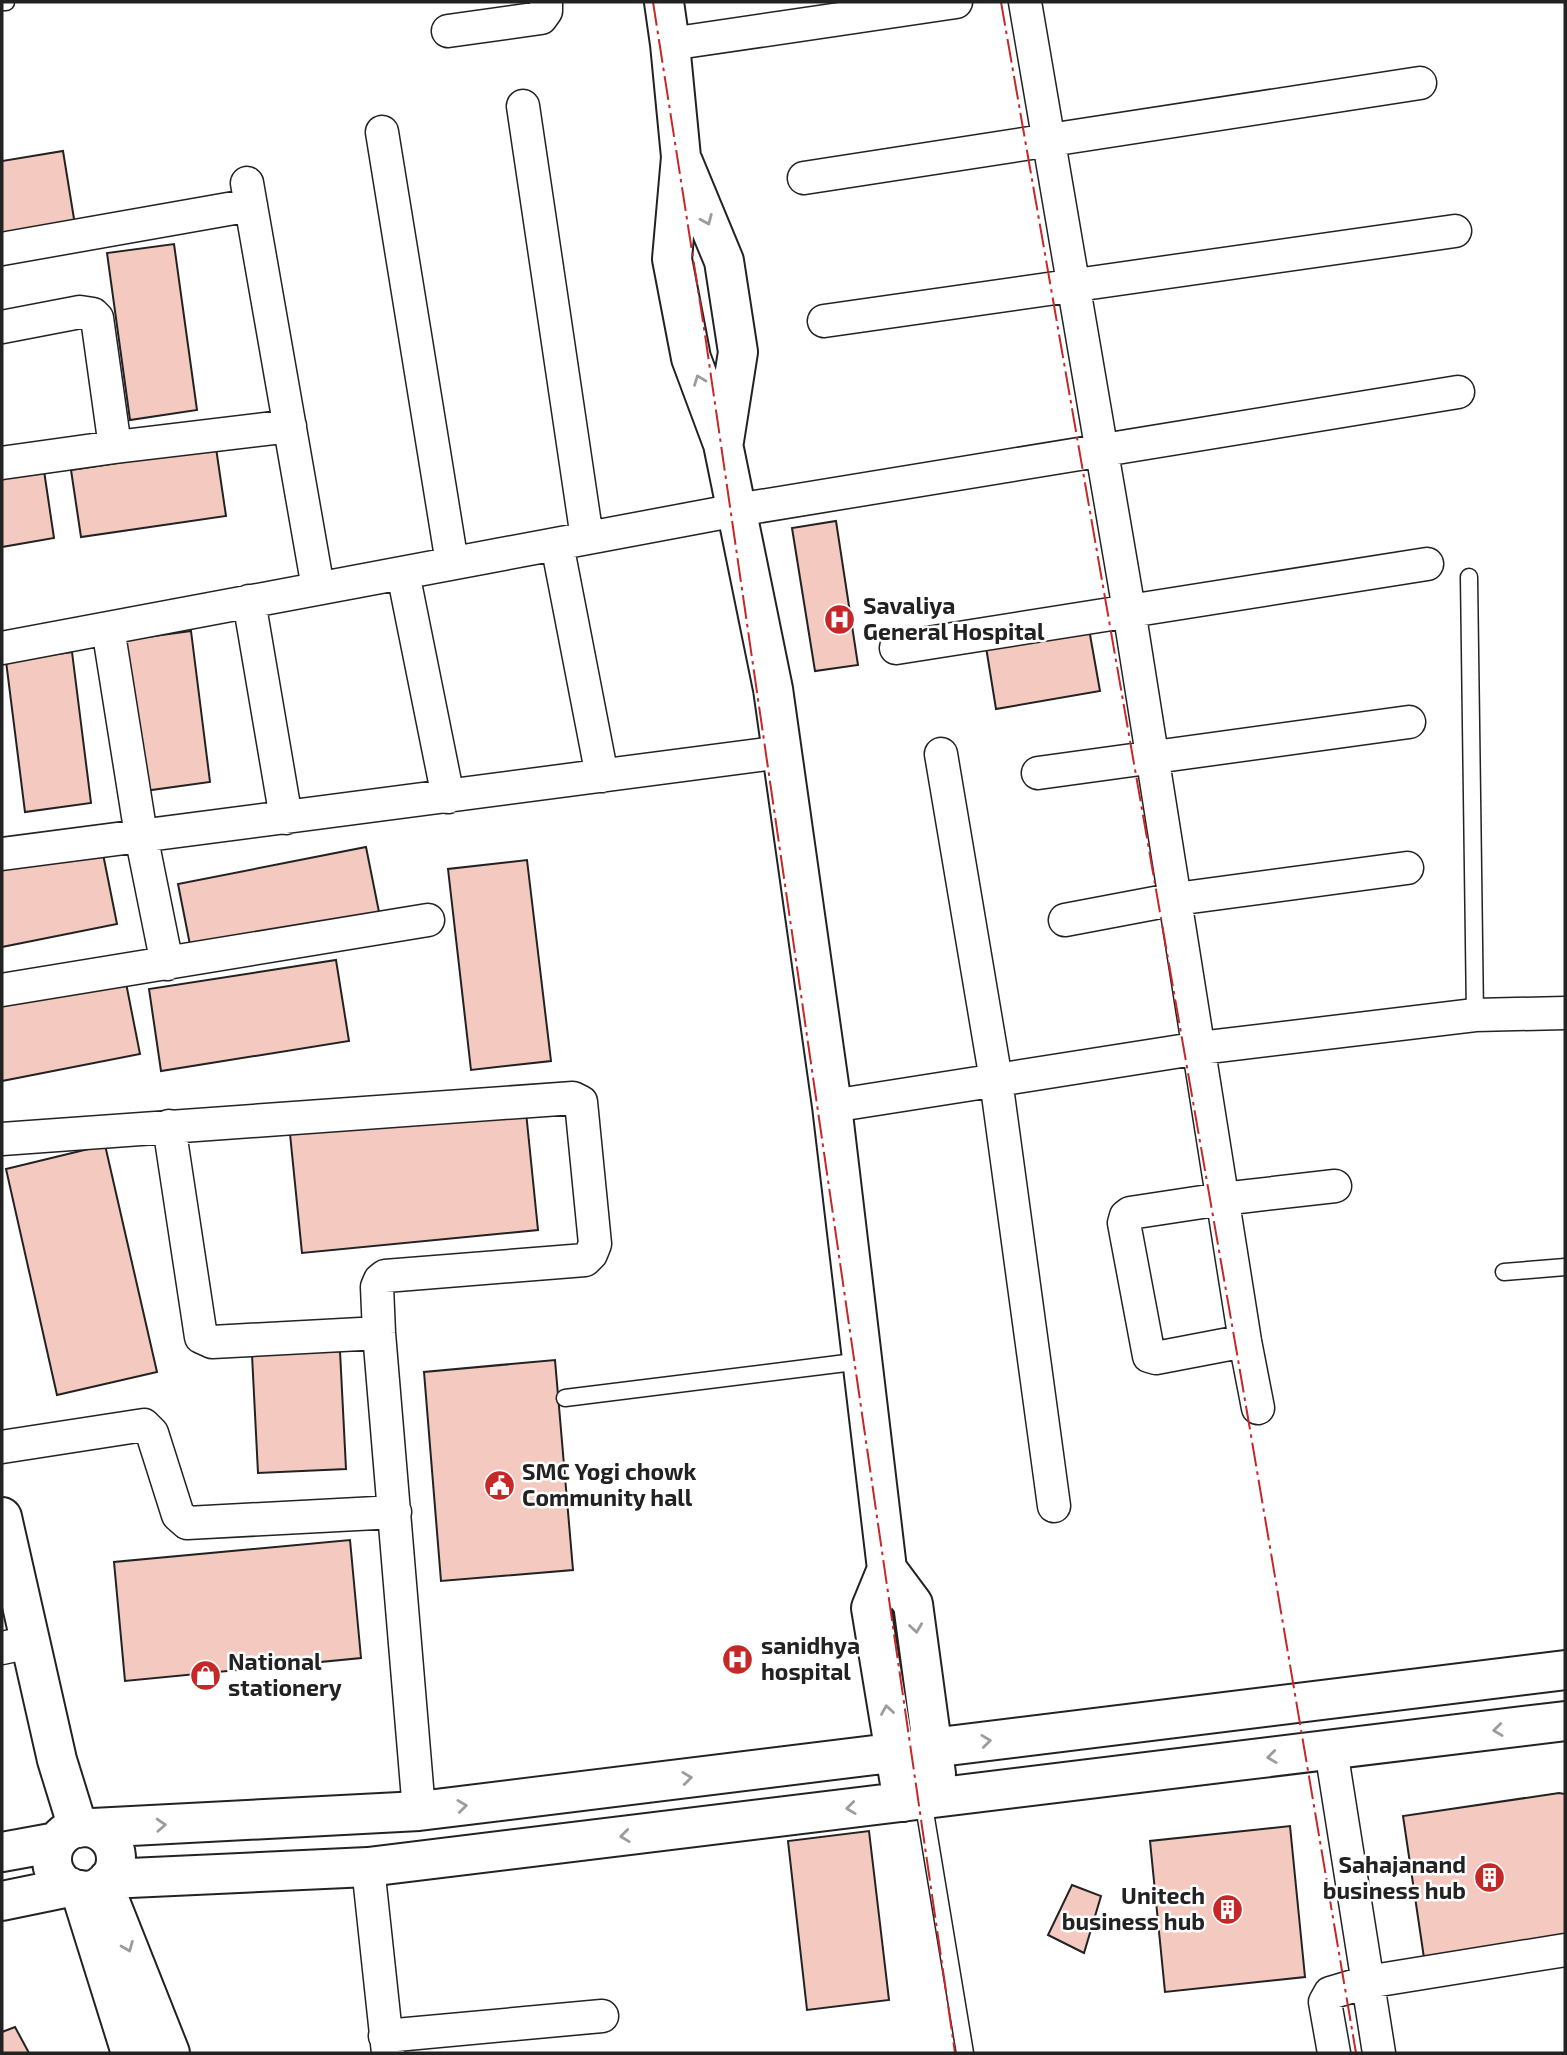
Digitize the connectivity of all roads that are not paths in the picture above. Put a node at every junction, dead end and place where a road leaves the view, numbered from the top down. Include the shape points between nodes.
1 (546, 2) edge
2 (664, 2) edge
3 (957, 2) edge
4 (1025, 2) edge
5 (448, 32) dead end
6 (670, 44) junction
7 (1420, 83) dead end
8 (523, 106) dead end
9 (382, 132) dead end
10 (1049, 140) junction
11 (681, 157) junction
12 (804, 178) dead end
13 (1455, 231) dead end
14 (2, 249) edge
15 (1072, 286) junction
16 (824, 321) dead end
17 (2, 327) edge
18 (1458, 392) dead end
19 (290, 426) junction
20 (723, 444) junction
21 (115, 447) junction
22 (1101, 449) junction
23 (2, 463) edge
24 (737, 510) junction
25 (587, 538) junction
26 (556, 544) junction
27 (452, 563) junction
28 (1427, 564) dead end
29 (403, 573) junction
30 (1469, 577) dead end
31 (318, 588) junction
32 (249, 601) junction
33 (1129, 610) junction
34 (108, 628) junction
35 (2, 648) edge
36 (896, 648) dead end
37 (1409, 722) dead end
38 (782, 752) junction
39 (941, 754) dead end
40 (1153, 756) junction
41 (1038, 774) dead end
42 (602, 776) junction
43 (448, 797) junction
44 (286, 818) junction
45 (141, 835) junction
46 (2, 853) edge
47 (1407, 868) dead end
48 (1175, 899) junction
49 (428, 920) dead end
50 (1065, 920) dead end
51 (167, 964) junction
52 (2, 990) edge
53 (1565, 1013) edge
54 (1475, 1015) junction
55 (1200, 1048) junction
56 (996, 1080) junction
57 (832, 1106) junction
58 (169, 1126) junction
59 (2, 1139) edge
60 (1335, 1186) dead end
61 (1222, 1199) junction
62 (1565, 1267) edge
63 (1504, 1272) dead end
64 (379, 1333) junction
65 (1245, 1341) junction
66 (862, 1362) junction
67 (565, 1398) dead end
68 (1258, 1408) dead end
69 (2, 1447) edge
70 (1054, 1506) dead end
71 (395, 1512) junction
72 (2, 1517) edge
73 (887, 1569) junction
74 (16, 1645) edge
75 (1565, 1670) edge
76 (1565, 1721) edge
77 (933, 1748) junction
78 (1331, 1750) junction
79 (894, 1752) junction
80 (922, 1800) junction
81 (419, 1811) junction
82 (76, 1833) junction
83 (2, 1852) edge
84 (368, 1867) junction
85 (90, 1885) junction
86 (2, 1901) edge
87 (1565, 1950) edge
88 (1367, 1982) junction
89 (602, 2015) dead end
90 (386, 2045) edge
91 (131, 2053) edge
92 (170, 2053) edge
93 (965, 2053) edge
94 (1334, 2053) edge
95 (1378, 2053) edge

1 - 5 street via 541,18
2 - 6 street
3 - 6 street
4 - 10 street
6 - 11 street
7 - 10 street
8 - 25 street
9 - 27 street
10 - 12 street
10 - 15 street
20 -> 11 street via 691,358 672,258
11 -> 20 street via 724,261 738,352
13 - 15 street
14 - 19 street via 249,194
15 - 16 street
15 - 22 street
17 - 21 street via 80,312 97,318
18 - 22 street
19 - 21 street
19 - 31 street
20 - 24 street
21 - 23 street
22 - 24 street
22 - 33 street
24 - 25 street
24 - 38 street
25 - 26 street
26 - 27 street
26 - 42 street
27 - 29 street
28 - 33 street
29 - 31 street
29 - 43 street
30 - 54 lane
31 - 32 street
32 - 34 street
32 - 44 street
33 - 36 street
33 - 40 street
34 - 35 street
34 - 45 street
37 - 40 street
38 - 42 street
38 - 57 street
39 - 56 street
40 - 41 street
40 - 48 street
42 - 43 street
43 - 44 street
44 - 45 street
45 - 46 street
45 - 51 street
47 - 48 street
48 - 50 street
48 - 55 street
49 - 51 street
51 - 52 street
53 - 54 street
54 - 55 street
55 - 56 street
55 - 61 street
56 - 57 street
56 - 70 street
57 - 66 street
58 - 59 street
58 - 64 street via 201,1337 212,1342
58 - 64 street via 573,1098 581,1102 594,1244 591,1254 576,1262 385,1276 377,1287
60 - 61 street
61 - 65 street
61 - 65 street via 1130,1213 1125,1223 1149,1356
62 - 63 lane
64 - 71 street
65 - 68 street
66 - 67 lane
66 - 73 street
69 - 71 street via 144,1425 152,1433 178,1515 187,1523
71 - 81 street
72 - 74 street
73 -> 77 street via 913,1604
79 -> 73 street via 871,1608
74 - 82 street via 57,1760
77 -> 75 street
76 -> 78 street
77 - 79 street
77 - 80 street
78 -> 80 street
78 - 88 street
79 - 80 street
81 -> 79 street
80 -> 84 street
80 - 93 lane
82 -> 81 street
82 - 83 street
82 - 85 street via 53,1852 55,1872 62,1881
82 - 85 street via 102,1833 115,1850 113,1870
84 - 85 street
84 - 90 street
85 - 86 street
85 - 91 street
85 -> 92 street
87 - 88 street
88 - 94 street via 1330,1993 1326,1999
88 - 95 street
89 - 90 street

